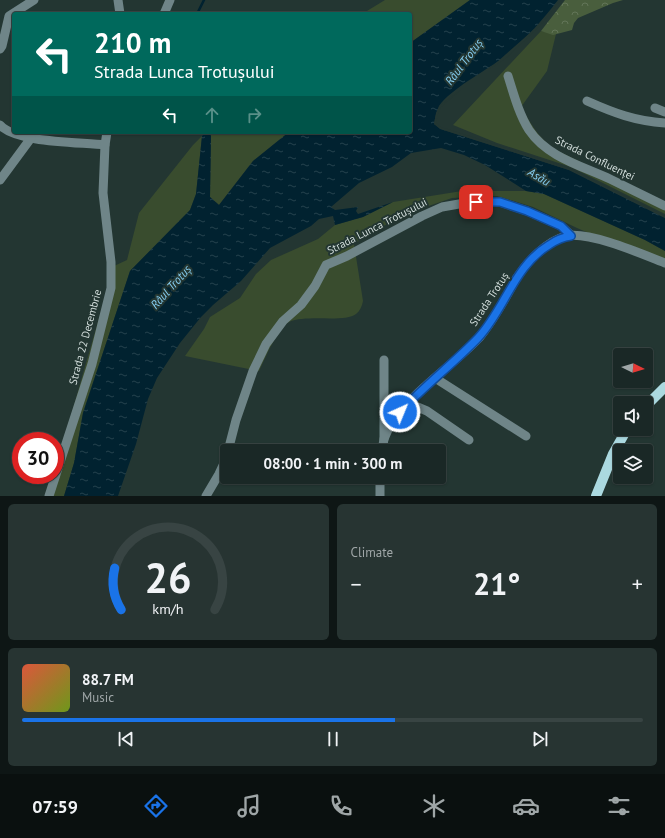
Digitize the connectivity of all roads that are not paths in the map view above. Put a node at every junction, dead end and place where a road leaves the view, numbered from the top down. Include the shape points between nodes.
1 (34, 0) edge
2 (170, 0) edge
3 (15, 12) edge
4 (165, 12) edge
5 (12, 14) edge
6 (0, 49) edge
7 (508, 76) dead end
8 (587, 101) dead end
9 (656, 108) dead end
10 (665, 112) edge
11 (665, 123) edge
12 (0, 125) edge
13 (12, 133) edge
14 (13, 134) edge
15 (107, 134) edge
16 (31, 138) junction
17 (105, 145) junction
18 (0, 180) edge
19 (665, 206) edge
20 (571, 236) junction
21 (665, 263) edge
22 (384, 360) dead end
23 (434, 378) junction
24 (665, 387) edge
25 (653, 399) edge
26 (408, 403) junction
27 (526, 436) dead end
28 (623, 436) edge
29 (384, 439) junction
30 (469, 440) dead end
31 (230, 444) edge
32 (383, 444) edge
33 (220, 472) edge
34 (380, 484) edge
35 (49, 496) edge
36 (206, 496) edge
37 (380, 496) edge
38 (596, 496) edge

1 - 3 street
2 - 4 street
5 - 6 street via 9,16
7 - 19 street, Strada Confluenței via 523,119 543,145 565,160
8 - 11 street via 631,119
9 - 10 street
12 - 13 street
14 - 16 street
15 - 17 street, Strada 22 Decembrie
16 - 17 street
16 - 18 street
17 - 35 street, Strada 22 Decembrie via 103,193 111,262 111,288 92,364
20 - 21 street, Strada Trotuș via 593,238
20 - 23 street, Strada Trotuș via 564,236 531,258 486,329
20 - 31 street, Strada Lunca Trotușului via 561,226 527,211 500,202 476,202 442,207 326,265 301,305 283,322 266,344 253,371
22 - 29 street, Strada Trotuș
23 - 26 street, Strada Trotuș
23 - 27 street
24 - 25 main road
26 - 29 street, Strada Trotuș via 390,426
26 - 30 street via 427,411
28 - 38 main road
29 - 32 street, Strada Trotuș
33 - 36 street
34 - 37 street

